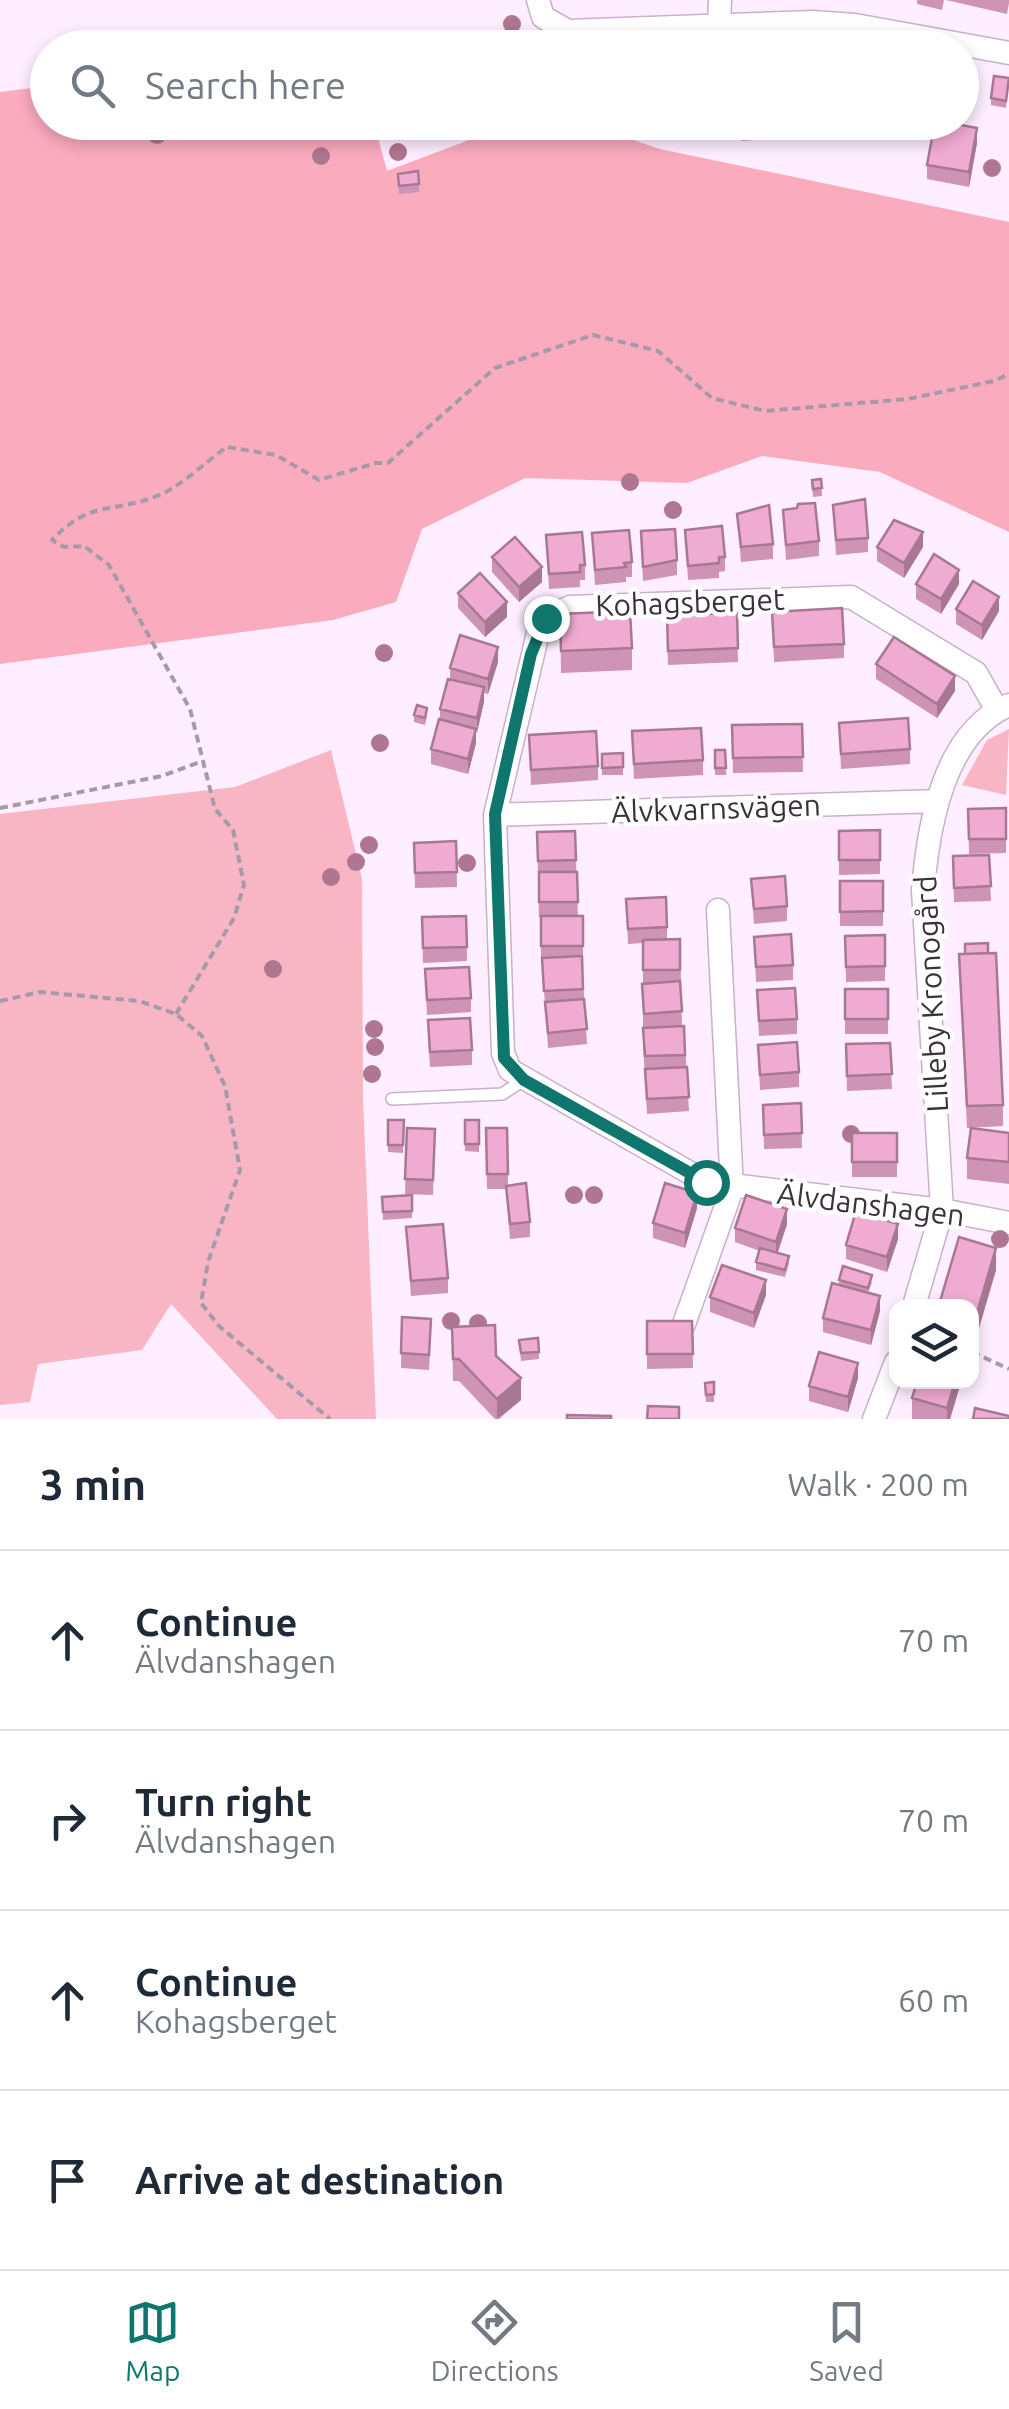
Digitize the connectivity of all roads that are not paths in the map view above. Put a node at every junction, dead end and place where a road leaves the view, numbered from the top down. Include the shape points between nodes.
1 (538, 0) edge
2 (720, 0) edge
3 (718, 25) junction
4 (566, 30) edge
5 (593, 30) edge
6 (882, 30) edge
7 (979, 48) edge
8 (1009, 53) edge
9 (1003, 707) edge
10 (938, 801) junction
11 (495, 814) junction
12 (718, 910) dead end
13 (524, 1080) junction
14 (392, 1099) dead end
15 (732, 1188) junction
16 (942, 1210) junction
17 (1009, 1223) edge
18 (916, 1299) edge
19 (684, 1324) edge
20 (889, 1380) edge
21 (874, 1419) edge

1 - 4 street via 543,17
2 - 3 street
3 - 5 street
3 - 6 street
7 - 8 street
9 - 10 street, Lilleby Kronogård via 964,746
9 - 11 street, Kohagsberget via 976,673 851,596 570,607 546,618 538,633
10 - 11 street, Älvkvarnsvägen
10 - 16 street, Lilleby Kronogård via 923,890
11 - 13 street via 504,1058
12 - 15 street
13 - 14 lane via 502,1094
13 - 15 street, Älvdanshagen via 687,1174
15 - 16 street, Älvdanshagen
15 - 19 street
16 - 17 street, Älvdanshagen
16 - 18 street, Lilleby Kronogård
20 - 21 street

